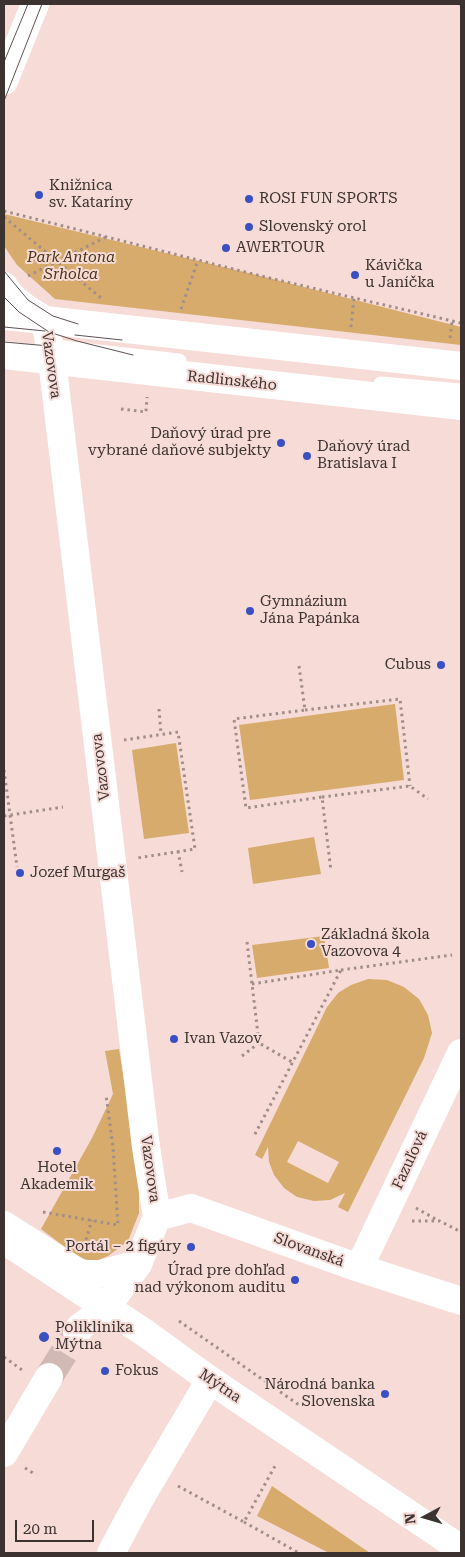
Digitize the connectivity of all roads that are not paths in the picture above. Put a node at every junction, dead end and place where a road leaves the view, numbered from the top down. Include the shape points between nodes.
1 (35, 4) edge
2 (4, 81) edge
3 (14, 283) edge
4 (4, 316) edge
5 (78, 324) junction
6 (49, 342) junction
7 (4, 355) edge
8 (461, 366) edge
9 (461, 378) edge
10 (461, 391) edge
11 (461, 406) edge
12 (461, 1053) edge
13 (157, 1217) junction
14 (4, 1225) edge
15 (4, 1240) edge
16 (138, 1264) junction
17 (359, 1268) junction
18 (461, 1301) edge
19 (106, 1308) junction
20 (76, 1332) tunnel mouth
21 (37, 1375) tunnel mouth
22 (210, 1380) junction
23 (4, 1453) edge
24 (461, 1549) edge
25 (111, 1553) edge

1 - 2 street
3 - 6 street, Vazovova via 11,296 26,309
4 - 6 street, Radlinského
5 - 6 street, Radlinského
5 - 8 street, Radlinského
5 - 9 lane via 122,340
6 - 7 street, Radlinského
6 - 10 lane
6 - 11 street, Radlinského
6 - 13 street, Vazovova
12 - 17 street, Fazuľová
13 - 16 street, Vazovova
13 - 17 street, Slovanská via 191,1208
14 - 16 street via 81,1274 100,1274
15 - 19 street, Mýtna
16 - 19 street, Vazovova
17 - 18 street, Slovanská
19 - 20 street, Vazovova
19 - 22 street, Mýtna
21 - 23 street
22 - 24 street, Mýtna
22 - 25 street

